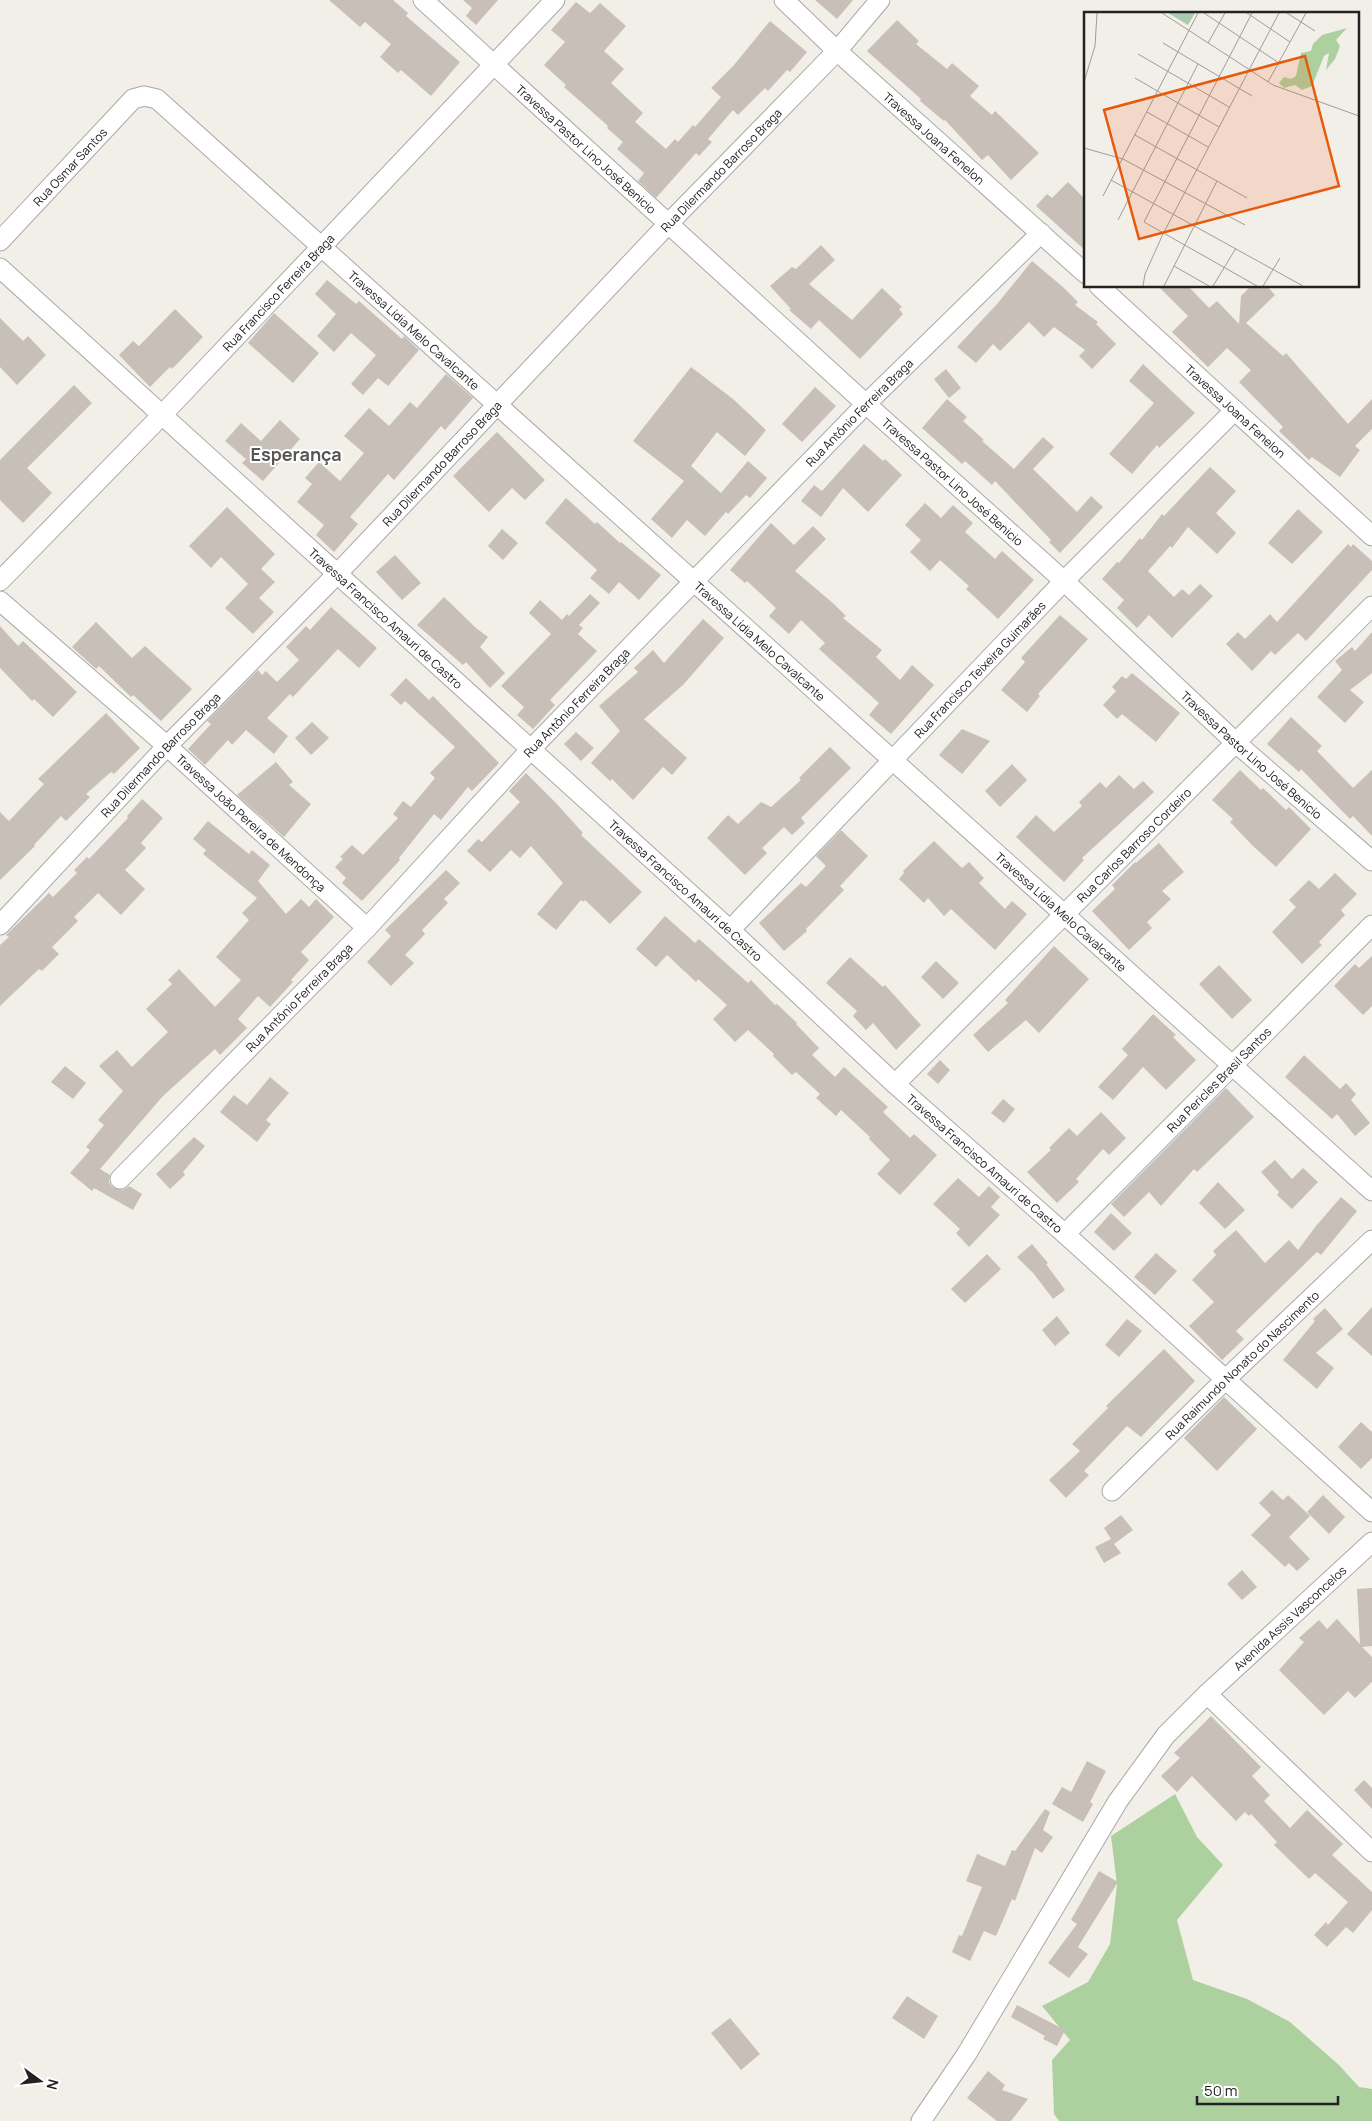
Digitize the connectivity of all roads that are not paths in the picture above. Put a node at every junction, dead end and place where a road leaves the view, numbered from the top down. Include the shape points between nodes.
1 (423, 0) edge
2 (555, 0) edge
3 (784, 0) edge
4 (880, 0) edge
5 (838, 50) junction
6 (495, 65) junction
7 (144, 96) joint
8 (668, 224) junction
9 (1041, 232) junction
10 (0, 241) edge
11 (322, 248) junction
12 (0, 268) edge
13 (1084, 272) edge
14 (1101, 288) edge
15 (866, 404) junction
16 (497, 405) junction
17 (1234, 412) junction
18 (162, 415) junction
19 (1372, 536) edge
20 (338, 573) junction
21 (0, 581) edge
22 (1064, 581) junction
23 (694, 582) junction
24 (0, 601) edge
25 (1372, 606) edge
26 (1235, 742) junction
27 (167, 746) junction
28 (530, 750) junction
29 (892, 760) junction
30 (1372, 861) edge
31 (1064, 914) junction
32 (0, 925) edge
33 (1372, 926) edge
34 (367, 928) junction
35 (730, 930) junction
36 (1233, 1066) junction
37 (895, 1084) junction
38 (120, 1179) dead end
39 (1372, 1191) edge
40 (1065, 1234) junction
41 (1372, 1240) edge
42 (1226, 1379) junction
43 (1112, 1491) dead end
44 (1372, 1512) edge
45 (1372, 1542) edge
46 (1207, 1694) junction
47 (1371, 1848) edge
48 (921, 2121) edge

1 - 6 street, Travessa Pastor Lino José Benicio
2 - 6 street, Rua Francisco Ferreira Braga
3 - 5 street, Travessa Joana Fenelon
4 - 5 street, Rua Dilermando Barroso Braga
5 - 8 street, Rua Dilermando Barroso Braga
5 - 9 street, Travessa Joana Fenelon
6 - 8 street, Travessa Pastor Lino José Benicio
6 - 11 street, Rua Francisco Ferreira Braga
7 - 10 street, Rua Osmar Santos via 133,99
7 - 11 street, Travessa Lídia Melo Cavalcante via 157,99
8 - 15 street, Travessa Pastor Lino José Benicio
8 - 16 street, Rua Dilermando Barroso Braga
9 - 13 street, Travessa Joana Fenelon
9 - 15 street, Rua Antônio Ferreira Braga
11 - 16 street, Travessa Lídia Melo Cavalcante
11 - 18 street, Rua Francisco Ferreira Braga
12 - 18 street, Travessa Francisco Amauri de Castro
14 - 17 street, Travessa Joana Fenelon
15 - 22 street, Travessa Pastor Lino José Benicio
15 - 23 street, Rua Antônio Ferreira Braga
16 - 20 street, Rua Dilermando Barroso Braga
16 - 23 street, Travessa Lídia Melo Cavalcante
17 - 19 street, Travessa Joana Fenelon
17 - 22 street, Rua Francisco Teixeira Guimarães
18 - 20 street, Travessa Francisco Amauri de Castro
18 - 21 street, Rua Francisco Ferreira Braga
20 - 27 street, Rua Dilermando Barroso Braga
20 - 28 street, Travessa Francisco Amauri de Castro
22 - 26 street, Travessa Pastor Lino José Benicio
22 - 29 street, Rua Francisco Teixeira Guimarães
23 - 28 street, Rua Antônio Ferreira Braga
23 - 29 street, Travessa Lídia Melo Cavalcante
24 - 27 street, Travessa João Pereira de Mendonça
25 - 26 street, Rua Carlos Barroso Cordeiro
26 - 30 street, Travessa Pastor Lino José Benicio
26 - 31 street, Rua Carlos Barroso Cordeiro
27 - 32 street, Rua Dilermando Barroso Braga
27 - 34 street, Travessa João Pereira de Mendonça
28 - 34 street, Rua Antônio Ferreira Braga
28 - 35 street, Travessa Francisco Amauri de Castro
29 - 31 street, Travessa Lídia Melo Cavalcante
29 - 35 street, Rua Francisco Teixeira Guimarães
31 - 36 street, Travessa Lídia Melo Cavalcante
31 - 37 street, Rua Carlos Barroso Cordeiro
33 - 36 street, Rua Pericles Brasil Santos
34 - 38 street, Rua Antônio Ferreira Braga
35 - 37 street, Travessa Francisco Amauri de Castro
36 - 39 street, Travessa Lídia Melo Cavalcante
36 - 40 street, Rua Pericles Brasil Santos
37 - 40 street, Travessa Francisco Amauri de Castro
40 - 42 street, Travessa Francisco Amauri de Castro
41 - 42 street, Rua Raimundo Nonato do Nascimento
42 - 43 street, Rua Raimundo Nonato do Nascimento
42 - 44 street, Travessa Francisco Amauri de Castro
45 - 46 street, Avenida Assis Vasconcelos
46 - 47 street
46 - 48 street, Avenida Assis Vasconcelos via 1166,1735 1118,1802 966,2055

